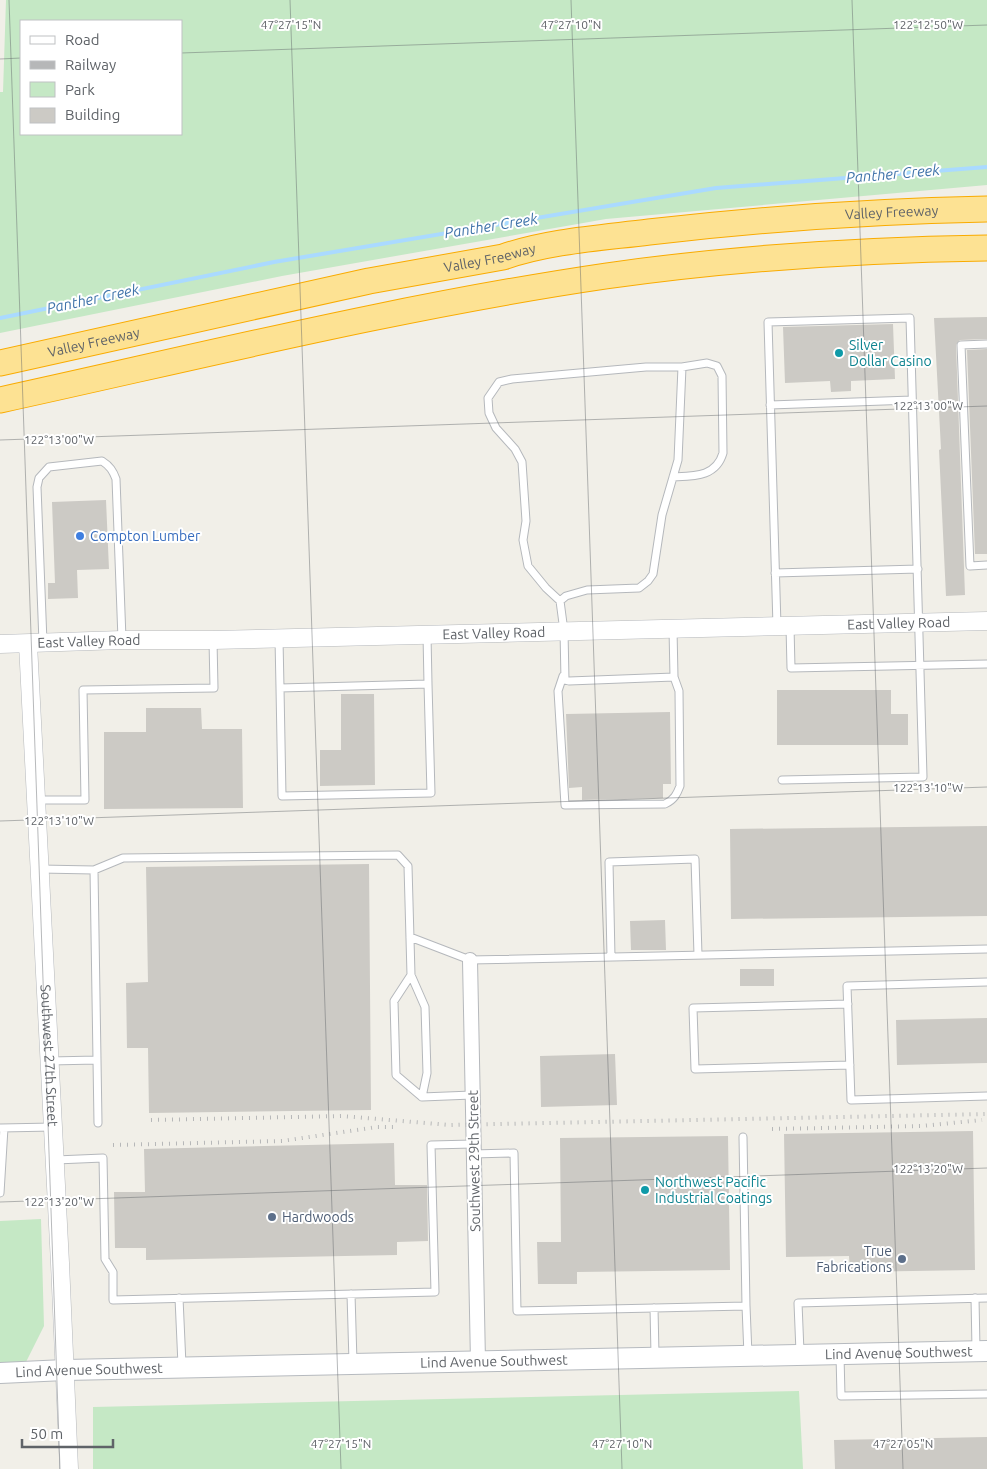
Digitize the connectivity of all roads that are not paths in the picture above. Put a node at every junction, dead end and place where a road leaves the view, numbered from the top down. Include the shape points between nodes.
1 (987, 209) edge
2 (987, 219) edge
3 (987, 248) edge
4 (504, 257) junction
5 (987, 344) edge
6 (0, 363) edge
7 (682, 367) junction
8 (0, 400) edge
9 (912, 400) junction
10 (770, 405) junction
11 (673, 478) junction
12 (987, 565) edge
13 (918, 569) junction
14 (775, 573) junction
15 (560, 601) junction
16 (987, 621) edge
17 (920, 622) junction
18 (783, 626) junction
19 (673, 628) junction
20 (564, 631) junction
21 (427, 634) junction
22 (278, 638) junction
23 (122, 640) junction
24 (213, 640) junction
25 (0, 644) edge
26 (35, 644) junction
27 (987, 664) edge
28 (921, 665) junction
29 (563, 676) junction
30 (674, 678) junction
31 (428, 684) junction
32 (280, 688) junction
33 (782, 780) dead end
34 (36, 800) junction
35 (40, 869) junction
36 (94, 870) junction
37 (410, 937) junction
38 (987, 949) edge
39 (698, 955) junction
40 (611, 957) junction
41 (470, 960) junction
42 (411, 976) junction
43 (987, 982) edge
44 (848, 1004) junction
45 (97, 1060) junction
46 (50, 1062) junction
47 (850, 1065) junction
48 (472, 1095) junction
49 (987, 1096) edge
50 (422, 1097) junction
51 (98, 1123) dead end
52 (53, 1127) junction
53 (2, 1128) edge
54 (743, 1137) dead end
55 (473, 1149) junction
56 (55, 1160) junction
57 (1, 1166) edge
58 (0, 1193) edge
59 (351, 1294) junction
60 (179, 1298) junction
61 (975, 1298) junction
62 (987, 1298) edge
63 (746, 1306) junction
64 (654, 1308) junction
65 (982, 1352) edge
66 (840, 1354) junction
67 (800, 1355) junction
68 (748, 1356) junction
69 (655, 1358) junction
70 (478, 1362) junction
71 (353, 1364) junction
72 (182, 1368) junction
73 (65, 1370) junction
74 (0, 1373) edge
75 (987, 1394) edge
76 (69, 1469) edge

1 - 4 highway, Valley Freeway via 714,225 555,245
2 - 4 highway via 811,226 693,236 532,259
3 - 8 highway via 768,259 567,282 394,313
4 - 6 highway, Valley Freeway via 369,281
5 - 12 lane via 961,345 970,566
7 - 11 lane via 678,460
7 - 11 lane via 707,363 718,366 722,376 723,454 713,470 697,476
7 - 15 lane via 646,367 498,382 488,398 489,413 496,428 522,462 526,521 523,540 528,566
9 - 10 lane
9 - 10 lane via 910,318 768,322
9 - 13 lane
10 - 14 lane
11 - 15 lane via 662,515 653,574 648,581 639,588 587,590
13 - 14 lane
13 - 17 lane
14 - 18 lane
15 - 20 lane
16 - 17 street, East Valley Road
17 - 18 street, East Valley Road
17 - 28 lane
18 - 19 street, East Valley Road
18 - 28 lane via 790,668
19 - 20 street, East Valley Road
19 - 30 lane
20 - 21 street, East Valley Road
20 - 29 lane via 566,656
21 - 22 street, East Valley Road
21 - 31 lane
22 - 24 street, East Valley Road
22 - 32 lane
23 - 24 street, East Valley Road
23 - 26 street, East Valley Road
23 - 26 lane via 116,479 113,470 102,461 49,467 39,478
24 - 34 lane via 214,688 83,690 85,800
25 - 26 street, East Valley Road
26 - 34 street, Southwest 27th Street
27 - 28 lane
28 - 33 lane via 923,777
29 - 30 lane via 569,681
29 - 30 lane via 558,691 565,805 671,802 680,786 679,691
31 - 32 lane
31 - 32 lane via 431,793 282,796
34 - 35 street, Southwest 27th Street
35 - 36 lane
35 - 46 street, Southwest 27th Street
36 - 37 lane via 123,858 398,855 408,866
36 - 45 lane
37 - 41 lane
37 - 42 lane
38 - 39 lane
39 - 40 lane
39 - 40 lane via 695,858 609,862
40 - 41 lane
41 - 48 street, Southwest 29th Street
42 - 50 lane via 425,1006 427,1073
42 - 50 lane via 394,1001 396,1075
43 - 44 lane via 847,986
44 - 47 lane
44 - 47 lane via 693,1008 695,1069
45 - 46 lane
45 - 51 lane
46 - 52 street, Southwest 27th Street
47 - 49 lane via 851,1100
48 - 50 lane
48 - 55 street, Southwest 29th Street
52 - 53 lane
52 - 56 street, Southwest 27th Street
53 - 57 lane
54 - 63 lane
55 - 59 lane via 431,1145 435,1292
55 - 64 lane via 514,1153 517,1310
55 - 70 street, Southwest 29th Street
56 - 60 lane via 103,1158 105,1259 112,1272 113,1300
56 - 73 street, Southwest 27th Street
57 - 58 lane
59 - 60 lane
59 - 71 lane
60 - 72 lane
61 - 62 lane
61 - 65 lane
61 - 67 lane via 798,1303
63 - 64 lane
63 - 68 lane
64 - 69 lane
65 - 66 main road, Lind Avenue Southwest
66 - 67 main road, Lind Avenue Southwest
66 - 75 lane via 841,1396
67 - 68 main road, Lind Avenue Southwest
68 - 69 main road, Lind Avenue Southwest
69 - 70 main road, Lind Avenue Southwest
70 - 71 main road, Lind Avenue Southwest
71 - 72 main road, Lind Avenue Southwest
72 - 73 main road, Lind Avenue Southwest
73 - 74 main road, Lind Avenue Southwest
73 - 76 street, Southwest 27th Street

